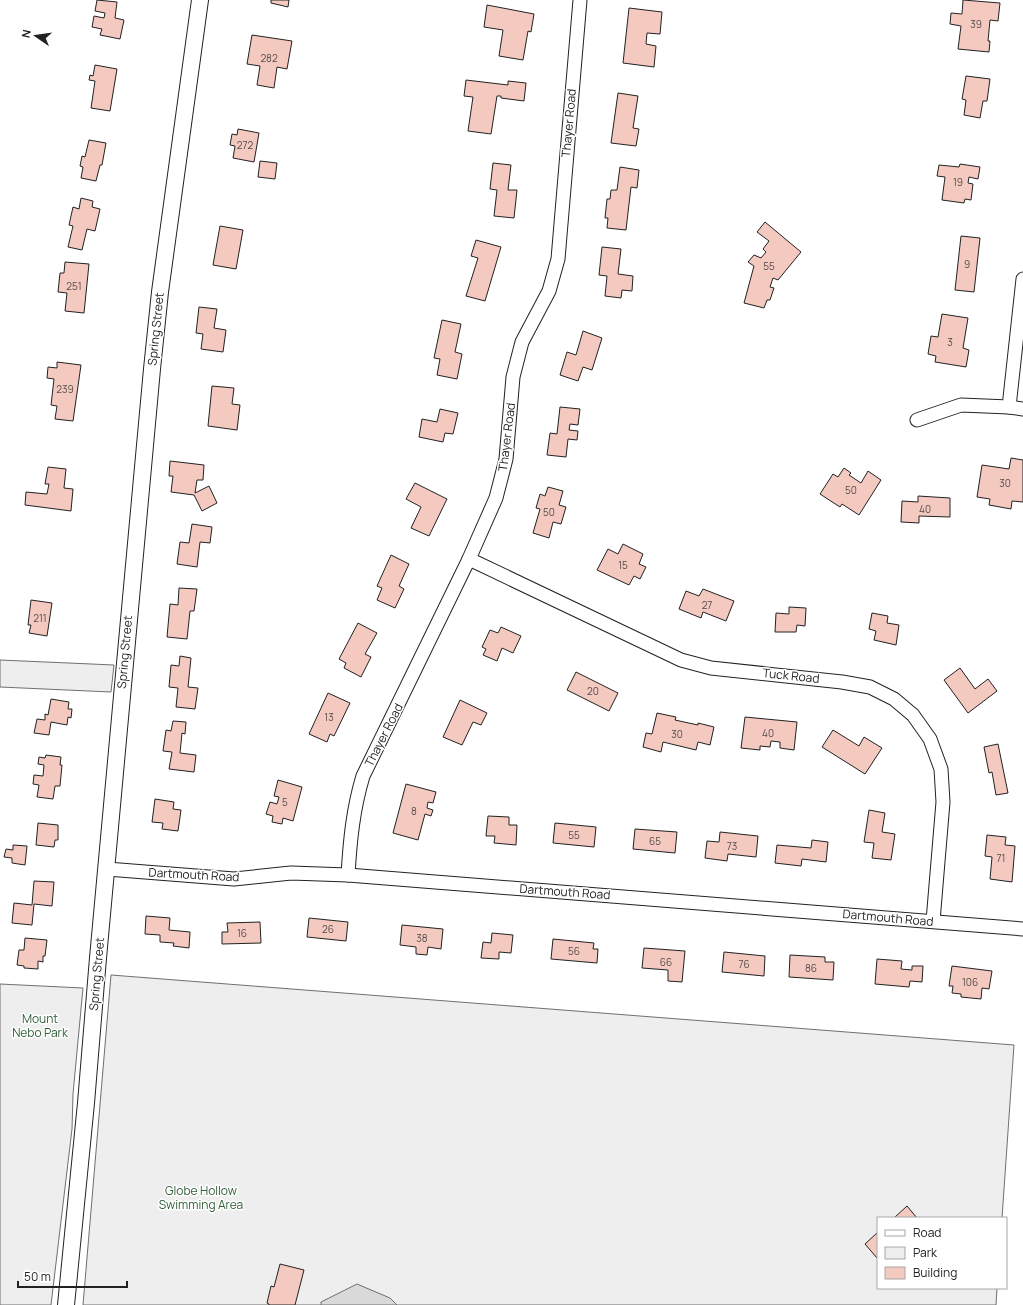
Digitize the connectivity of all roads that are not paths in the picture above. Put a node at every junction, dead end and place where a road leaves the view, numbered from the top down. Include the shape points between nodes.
1 (200, 0) edge
2 (580, 0) edge
3 (1023, 278) edge
4 (1009, 407) junction
5 (1023, 409) edge
6 (917, 420) dead end
7 (469, 559) junction
8 (107, 869) junction
9 (348, 875) junction
10 (933, 921) junction
11 (1023, 929) edge
12 (66, 1305) edge

1 - 8 street, Spring Street via 160,292
2 - 7 street, Thayer Road via 558,259 549,291 522,342 513,377 506,459 496,498
3 - 4 street
4 - 5 street
4 - 6 street via 961,405
7 - 9 street, Thayer Road via 363,776 352,824
7 - 10 street, Tuck Road via 681,660 711,668 870,687 894,699 913,715 930,739 941,769 944,802
8 - 9 street, Dartmouth Road via 234,879 291,873
8 - 12 street, Spring Street
9 - 10 street, Dartmouth Road
10 - 11 street, Dartmouth Road

